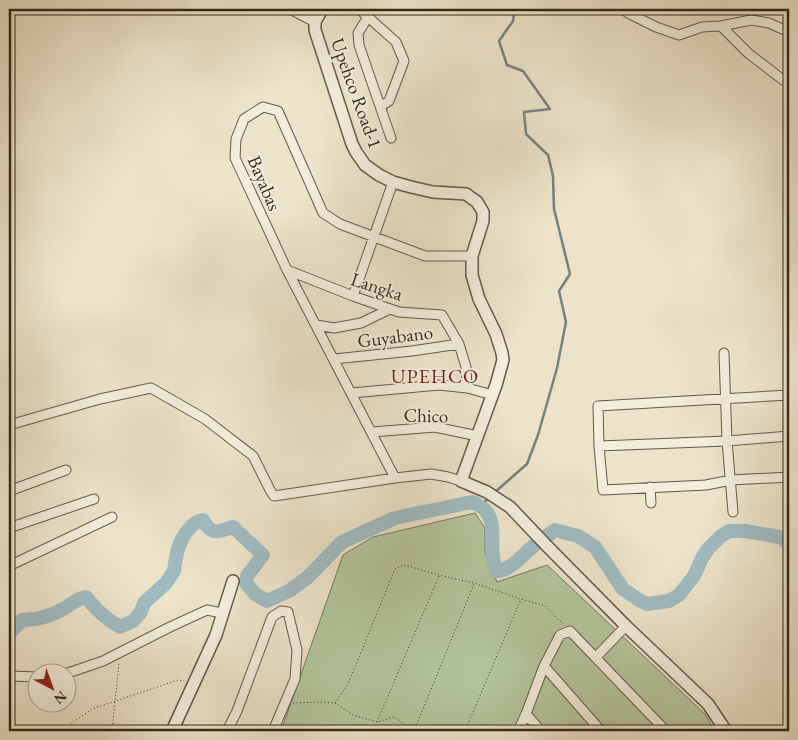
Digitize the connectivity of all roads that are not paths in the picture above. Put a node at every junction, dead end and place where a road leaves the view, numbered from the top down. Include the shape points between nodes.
1 (290, 9) edge
2 (322, 9) edge
3 (359, 9) edge
4 (623, 9) edge
5 (368, 17) junction
6 (315, 22) junction
7 (721, 26) junction
8 (789, 32) edge
9 (783, 80) dead end
10 (381, 106) junction
11 (391, 138) dead end
12 (393, 182) junction
13 (374, 237) junction
14 (472, 256) junction
15 (287, 270) junction
16 (353, 296) junction
17 (390, 309) junction
18 (316, 326) junction
19 (459, 344) junction
20 (724, 353) dead end
21 (334, 359) junction
22 (467, 388) junction
23 (352, 393) junction
24 (493, 395) junction
25 (789, 395) edge
26 (726, 398) junction
27 (9, 425) edge
28 (372, 432) junction
29 (478, 436) junction
30 (789, 436) edge
31 (727, 441) junction
32 (599, 446) junction
33 (66, 470) dead end
34 (789, 477) edge
35 (395, 478) junction
36 (731, 480) junction
37 (461, 481) junction
38 (650, 487) junction
39 (9, 491) edge
40 (94, 499) dead end
41 (651, 503) dead end
42 (732, 512) dead end
43 (112, 517) dead end
44 (9, 528) edge
45 (9, 566) edge
46 (233, 580) dead end
47 (222, 614) junction
48 (626, 626) junction
49 (596, 657) junction
50 (544, 666) junction
51 (78, 670) edge
52 (9, 676) edge
53 (28, 677) edge
54 (526, 714) junction
55 (172, 731) edge
56 (226, 731) edge
57 (273, 731) edge
58 (518, 731) edge
59 (541, 731) edge
60 (601, 731) edge
61 (666, 731) edge
62 (726, 731) edge

1 - 6 street
2 - 6 street, Upehco Road-1
3 - 5 street
4 - 7 street via 679,35 702,27
5 - 10 street via 358,33 359,45
5 - 10 street via 396,42 404,61 389,100
6 - 12 street, Upehco Road-1 via 318,41 352,144 365,165
7 - 8 street via 751,20 769,23
7 - 9 street
10 - 11 street
12 - 13 street
12 - 14 street, Upehco Road-1 via 433,192 466,194 476,202 483,212 483,221
13 - 14 street, Bayabas via 425,256
13 - 15 street, Bayabas via 340,224 323,213 278,111 263,107 244,119 236,139 235,158
13 - 16 street
14 - 24 street, Upehco Road-1 via 474,285 502,352 502,368
15 - 16 street, Langka
15 - 18 street, Bayabas
16 - 17 street, Langka
17 - 18 street via 361,323 334,328
17 - 19 street, Langka via 442,315
18 - 21 street, Bayabas
19 - 21 street, Guyabano
19 - 22 street, Langka via 466,367
20 - 26 street
21 - 23 street, Bayabas
22 - 23 street via 439,385
22 - 24 street
23 - 28 street, Bayabas
24 - 29 street, Upehco Road-1
25 - 26 street
26 - 31 street
26 - 32 street via 598,406
27 - 35 street via 150,388 205,419 253,456 274,496
28 - 29 street, Chico via 435,427
28 - 35 street, Bayabas
29 - 37 street, Upehco Road-1
30 - 31 street
31 - 32 street
31 - 36 street
32 - 38 street via 604,490
33 - 39 street
34 - 36 street
35 - 37 street via 431,474
36 - 38 street via 706,485
36 - 42 street
37 - 48 street via 510,507
38 - 41 street
40 - 44 street
43 - 45 street
46 - 47 street
47 - 51 street via 207,610 103,661
47 - 55 street
48 - 49 street
48 - 62 street via 708,704
49 - 50 street via 570,631 560,635
49 - 61 street
50 - 54 street
50 - 60 street
52 - 53 street
54 - 58 street
54 - 59 street
56 - 57 street via 272,618 281,611 288,612 298,650 295,680

